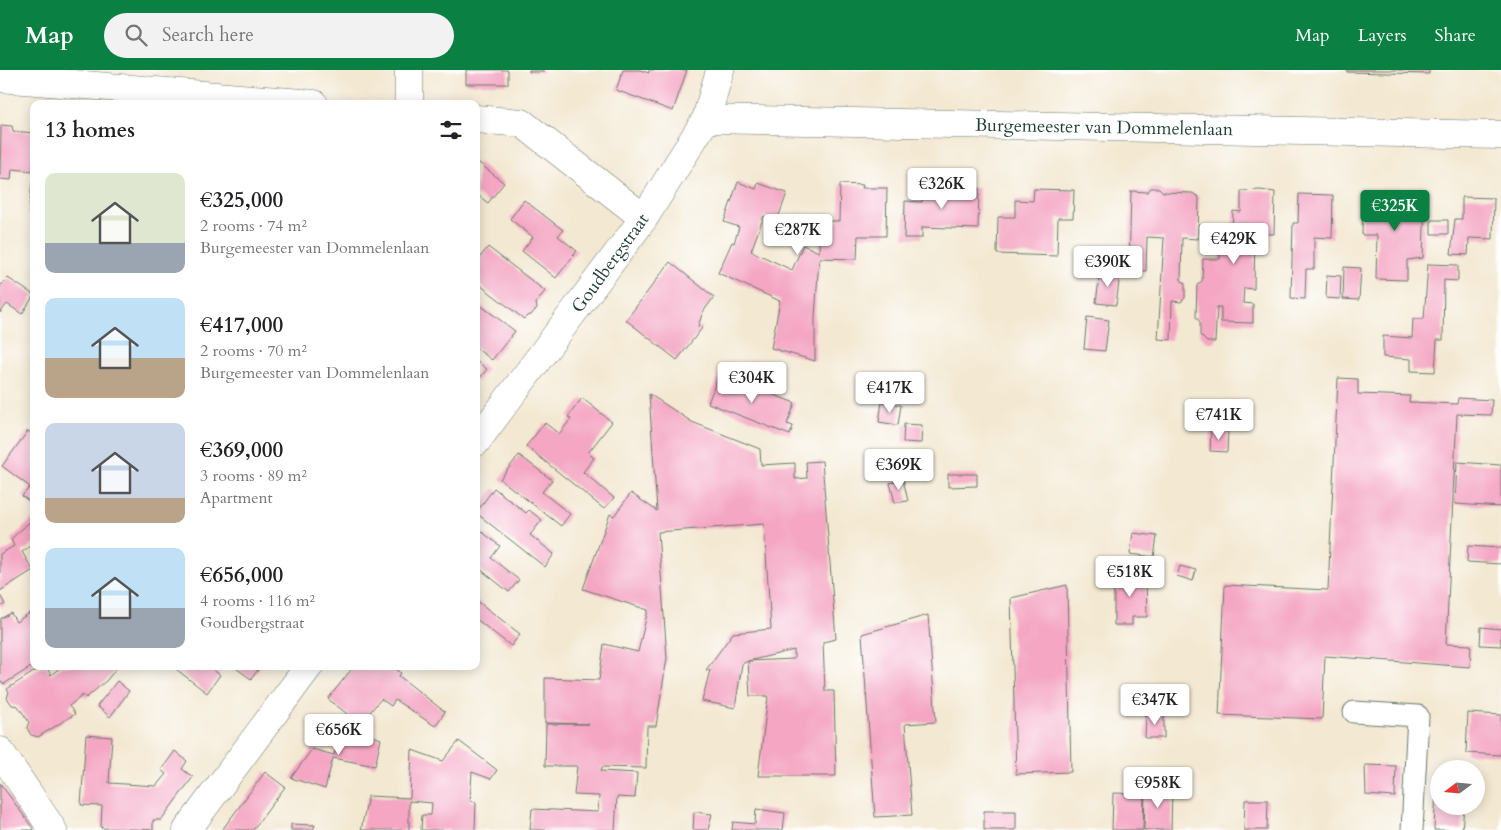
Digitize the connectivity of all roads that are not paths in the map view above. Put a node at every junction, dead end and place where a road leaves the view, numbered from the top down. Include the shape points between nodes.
1 (409, 70) edge
2 (720, 70) edge
3 (0, 78) edge
4 (266, 100) edge
5 (409, 100) edge
6 (480, 119) edge
7 (706, 119) junction
8 (1501, 134) edge
9 (644, 218) junction
10 (480, 437) edge
11 (306, 670) edge
12 (1354, 712) dead end
13 (0, 751) edge
14 (53, 830) edge
15 (186, 830) edge
16 (1412, 830) edge

1 - 5 street
2 - 7 street, Goudbergstraat
3 - 4 street
6 - 9 street via 522,124
7 - 8 street, Burgemeester van Dommelenlaan
7 - 9 street, Goudbergstraat
9 - 10 street, Goudbergstraat
11 - 15 street
12 - 16 lane via 1418,716
13 - 14 street

